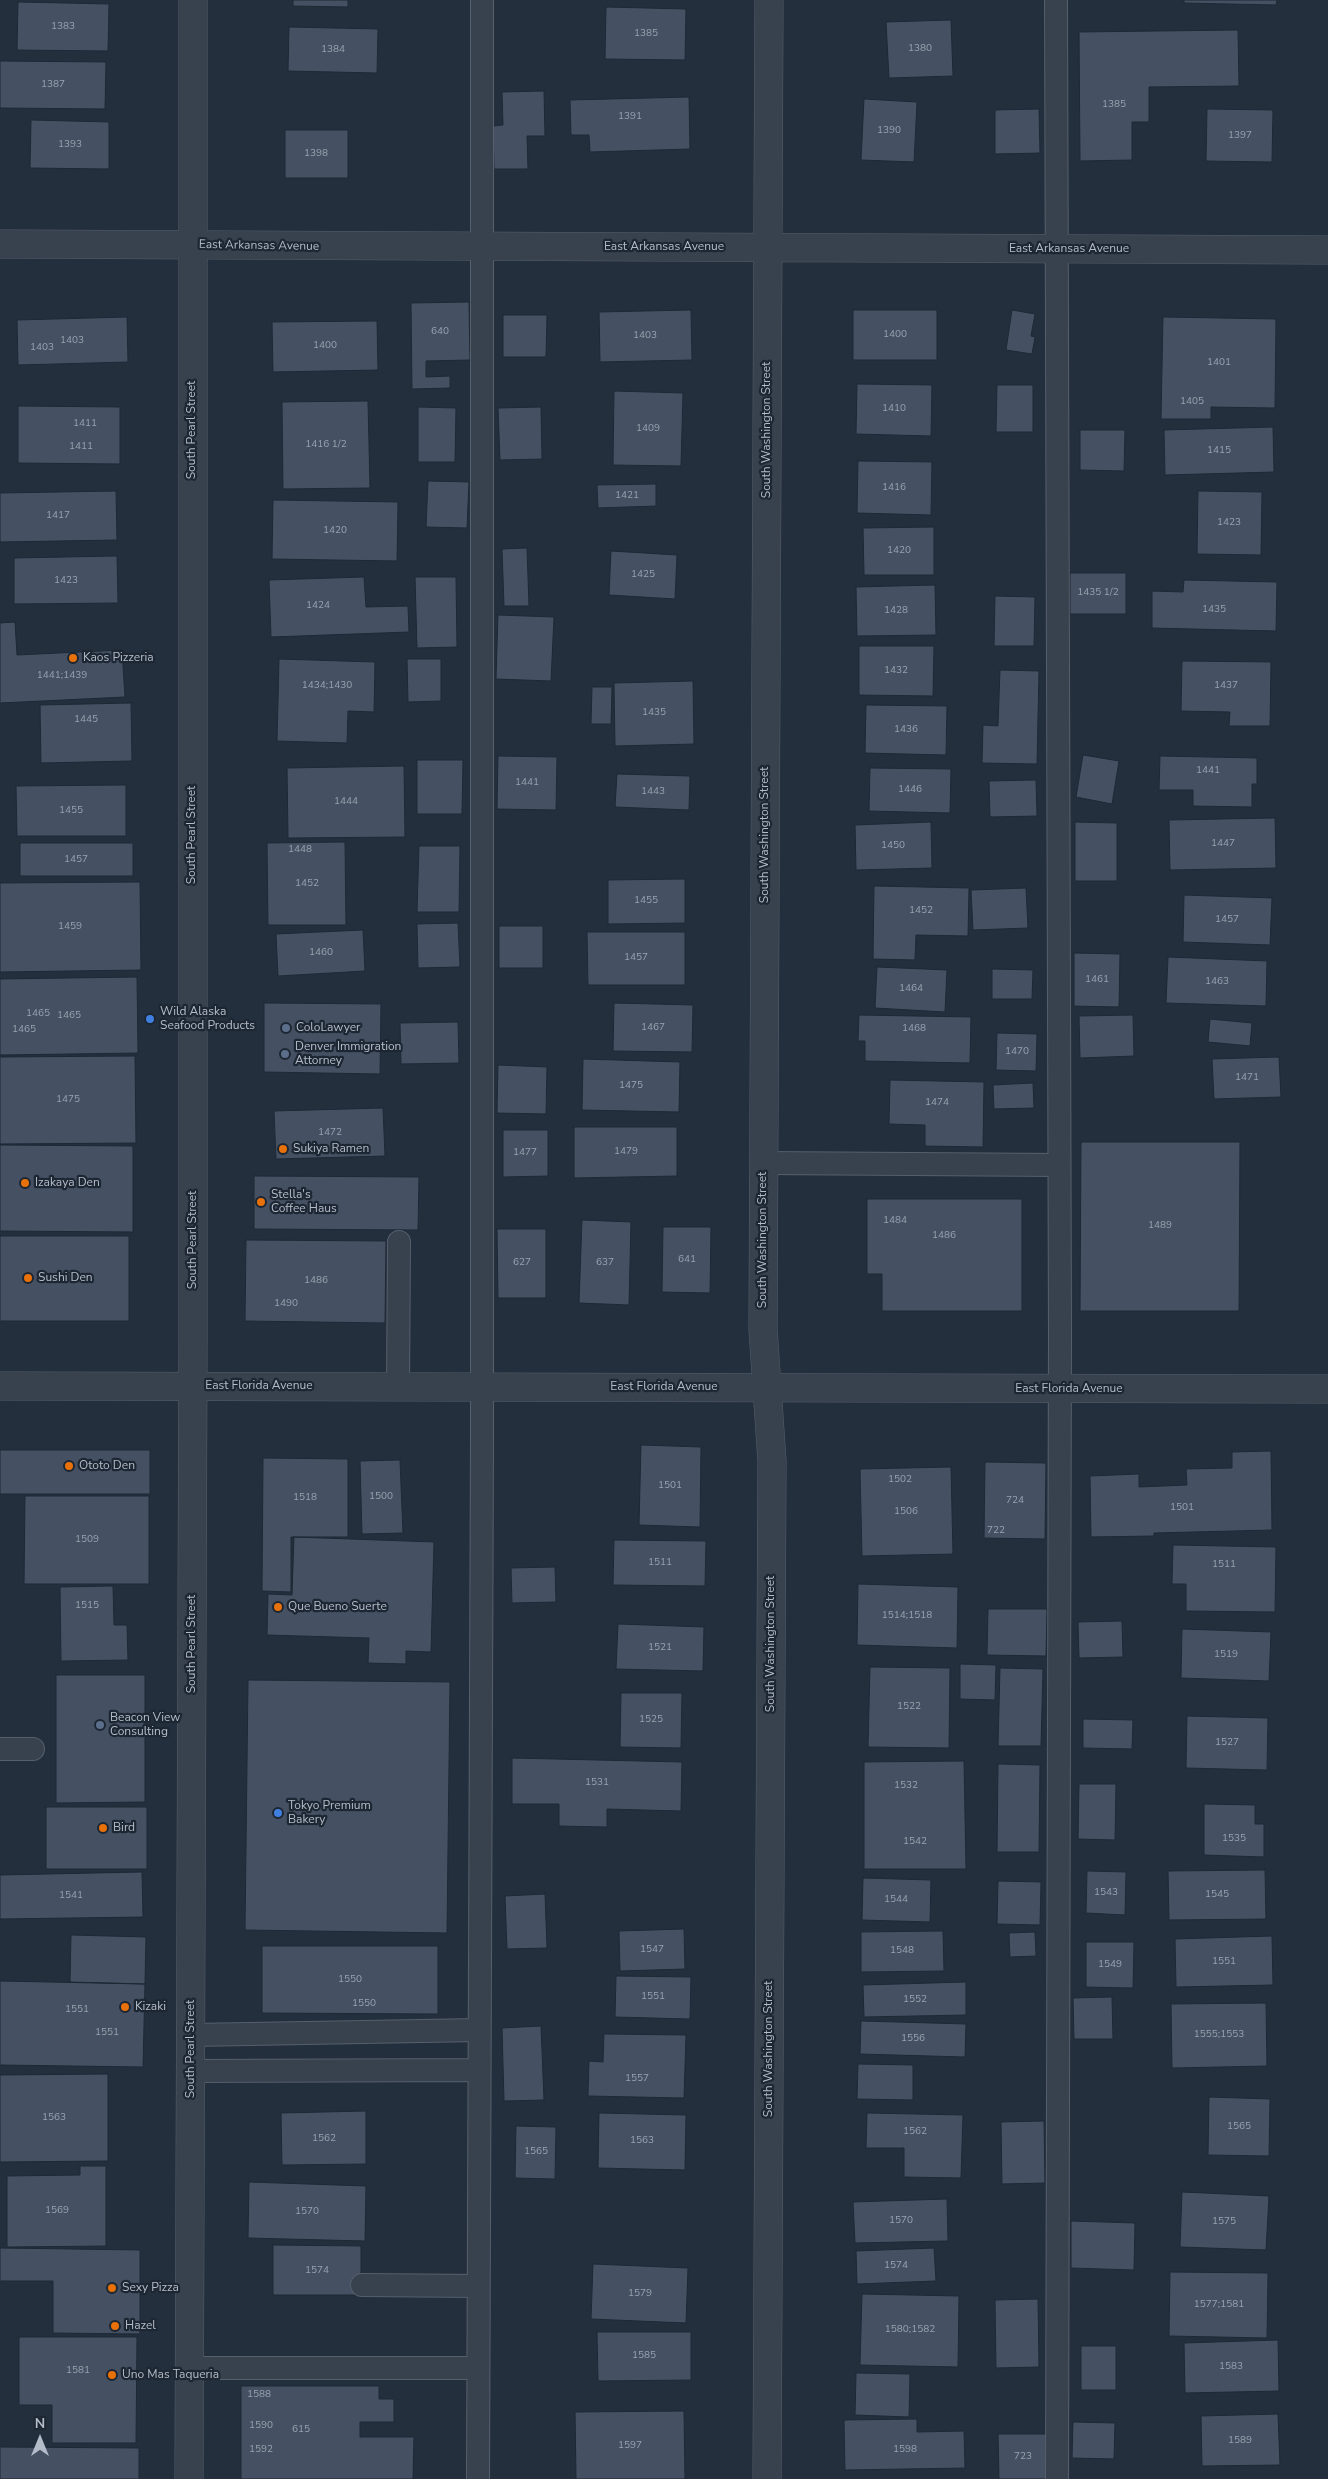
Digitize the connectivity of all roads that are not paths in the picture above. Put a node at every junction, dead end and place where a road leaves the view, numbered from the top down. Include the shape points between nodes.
1 (193, 0) edge
2 (482, 0) edge
3 (769, 0) edge
4 (1056, 0) edge
5 (0, 244) edge
6 (191, 245) junction
7 (481, 246) junction
8 (768, 248) junction
9 (1058, 249) junction
10 (1328, 250) edge
11 (763, 1163) junction
12 (1059, 1165) junction
13 (399, 1242) dead end
14 (0, 1386) edge
15 (193, 1386) junction
16 (398, 1387) junction
17 (481, 1387) junction
18 (768, 1387) junction
19 (1060, 1389) junction
20 (1328, 1389) edge
21 (0, 1749) edge
22 (33, 1749) dead end
23 (479, 2030) junction
24 (191, 2035) junction
25 (479, 2070) junction
26 (190, 2071) junction
27 (362, 2285) dead end
28 (478, 2286) junction
29 (189, 2368) junction
30 (478, 2368) junction
31 (189, 2479) edge
32 (478, 2479) edge
33 (767, 2479) edge
34 (1057, 2479) edge

1 - 6 street, South Pearl Street
2 - 7 lane
3 - 8 street, South Washington Street
4 - 9 lane
5 - 6 street, East Arkansas Avenue
6 - 7 street, East Arkansas Avenue
6 - 15 street, South Pearl Street
7 - 8 street, East Arkansas Avenue
7 - 17 lane
8 - 9 street, East Arkansas Avenue
8 - 11 street, South Washington Street
9 - 10 street, East Arkansas Avenue
9 - 12 lane
11 - 12 lane
11 - 18 street, South Washington Street via 763,1329
12 - 19 lane
13 - 16 lane
14 - 15 street, East Florida Avenue
15 - 16 street, East Florida Avenue
15 - 24 street, South Pearl Street
16 - 17 street, East Florida Avenue
17 - 18 street, East Florida Avenue
17 - 23 lane
18 - 19 street, East Florida Avenue
18 - 33 street, South Washington Street via 772,1481
19 - 20 street, East Florida Avenue
19 - 34 lane
21 - 22 lane
23 - 24 lane
23 - 25 lane
24 - 26 street, South Pearl Street
25 - 26 lane
25 - 28 lane
26 - 29 street, South Pearl Street
27 - 28 lane
28 - 30 lane
29 - 30 lane
29 - 31 street, South Pearl Street
30 - 32 lane

